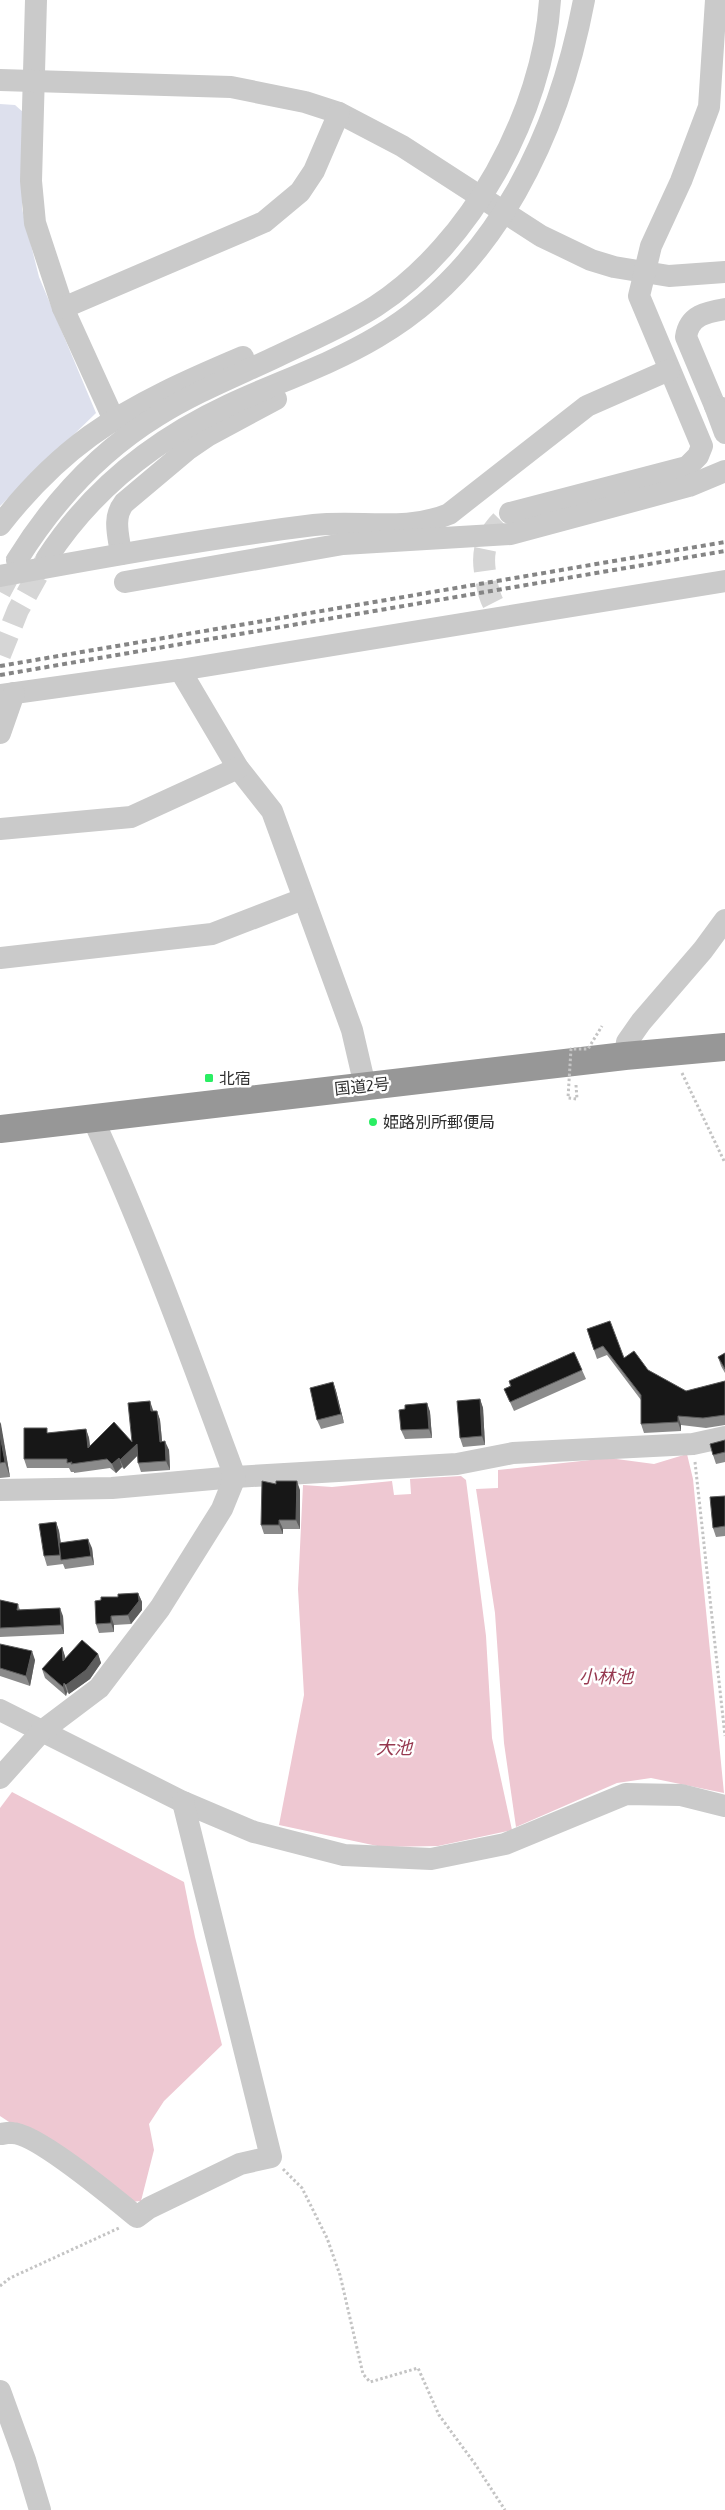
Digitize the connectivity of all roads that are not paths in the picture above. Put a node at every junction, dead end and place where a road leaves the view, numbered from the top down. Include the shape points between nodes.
1 (36, 0) edge
2 (536, 0) edge
3 (550, 0) edge
4 (569, 0) edge
5 (584, 0) edge
6 (716, 0) edge
7 (0, 80) edge
8 (563, 80) junction
9 (34, 81) junction
10 (529, 96) junction
11 (717, 105) edge
12 (339, 114) junction
13 (480, 197) junction
14 (504, 214) junction
15 (725, 272) edge
16 (643, 273) junction
17 (63, 308) junction
18 (725, 309) edge
19 (330, 331) junction
20 (319, 367) junction
21 (669, 370) junction
22 (720, 407) edge
23 (114, 420) junction
24 (725, 433) edge
25 (725, 471) edge
26 (510, 513) tunnel mouth
27 (0, 525) edge
28 (121, 554) junction
29 (47, 558) tunnel mouth
30 (17, 560) tunnel mouth
31 (725, 568) edge
32 (0, 576) edge
33 (725, 581) edge
34 (125, 582) dead end
35 (493, 603) dead end
36 (180, 670) junction
37 (7, 694) edge
38 (0, 733) edge
39 (238, 768) junction
40 (0, 829) edge
41 (303, 899) junction
42 (725, 920) edge
43 (0, 958) edge
44 (725, 1046) edge
45 (625, 1056) junction
46 (365, 1086) junction
47 (92, 1117) junction
48 (0, 1129) edge
49 (725, 1437) edge
50 (234, 1476) junction
51 (0, 1490) edge
52 (0, 1710) edge
53 (42, 1731) junction
54 (0, 1778) edge
55 (183, 1802) junction
56 (725, 1806) edge
57 (0, 2134) edge
58 (0, 2391) edge
59 (40, 2510) edge

1 - 9 street
2 - 10 street
3 - 10 street via 546,37
4 - 8 street
5 - 8 street
6 - 11 street
7 - 9 street
8 - 14 street via 540,144
9 - 12 street via 231,87 270,93
9 - 17 street via 31,181 36,223
10 - 13 street via 509,147
11 - 16 street via 651,246
12 - 13 street via 402,146
12 - 17 street via 300,192 264,222
13 - 14 street
13 - 19 street via 416,275 375,306
14 - 16 street via 591,260
14 - 20 street via 473,255 427,302 378,337
15 - 16 street via 669,276
16 - 21 street via 638,296
17 - 23 street
18 - 22 street via 705,312 694,319 687,328 686,337
19 - 23 street via 257,350 193,378
19 - 30 street via 187,400 135,431 108,451 67,491
20 - 28 street via 279,397 202,440 132,495 118,510 116,520
20 - 29 street via 199,420 147,452 87,506
21 - 26 street via 702,446 698,456 687,467
21 - 28 street via 587,406 449,514 435,520 316,525
22 - 24 street
23 - 27 street via 64,459
25 - 34 street via 689,486 511,534 343,544
28 - 32 street
31 - 35 street
33 - 36 street
36 - 37 street
36 - 39 street
37 - 38 street
39 - 40 street via 131,817
39 - 41 street via 272,812
41 - 43 street via 212,934
41 - 46 street via 352,1030
42 - 45 street via 641,1022 627,1042
44 - 45 highway, 国道2号
45 - 46 highway, 国道2号
46 - 47 highway, 国道2号
47 - 48 highway, 国道2号
47 - 50 street via 170,1298
49 - 50 street via 693,1444 513,1453 456,1464
50 - 51 street via 112,1488
50 - 53 street via 222,1509 160,1608 99,1688
52 - 53 street
53 - 54 street
53 - 55 street
55 - 56 street via 254,1832 344,1855 431,1859 505,1844 626,1794 681,1795
55 - 57 street via 271,2157 240,2164 149,2208 137,2217 89,2178 38,2144 13,2132
58 - 59 street

